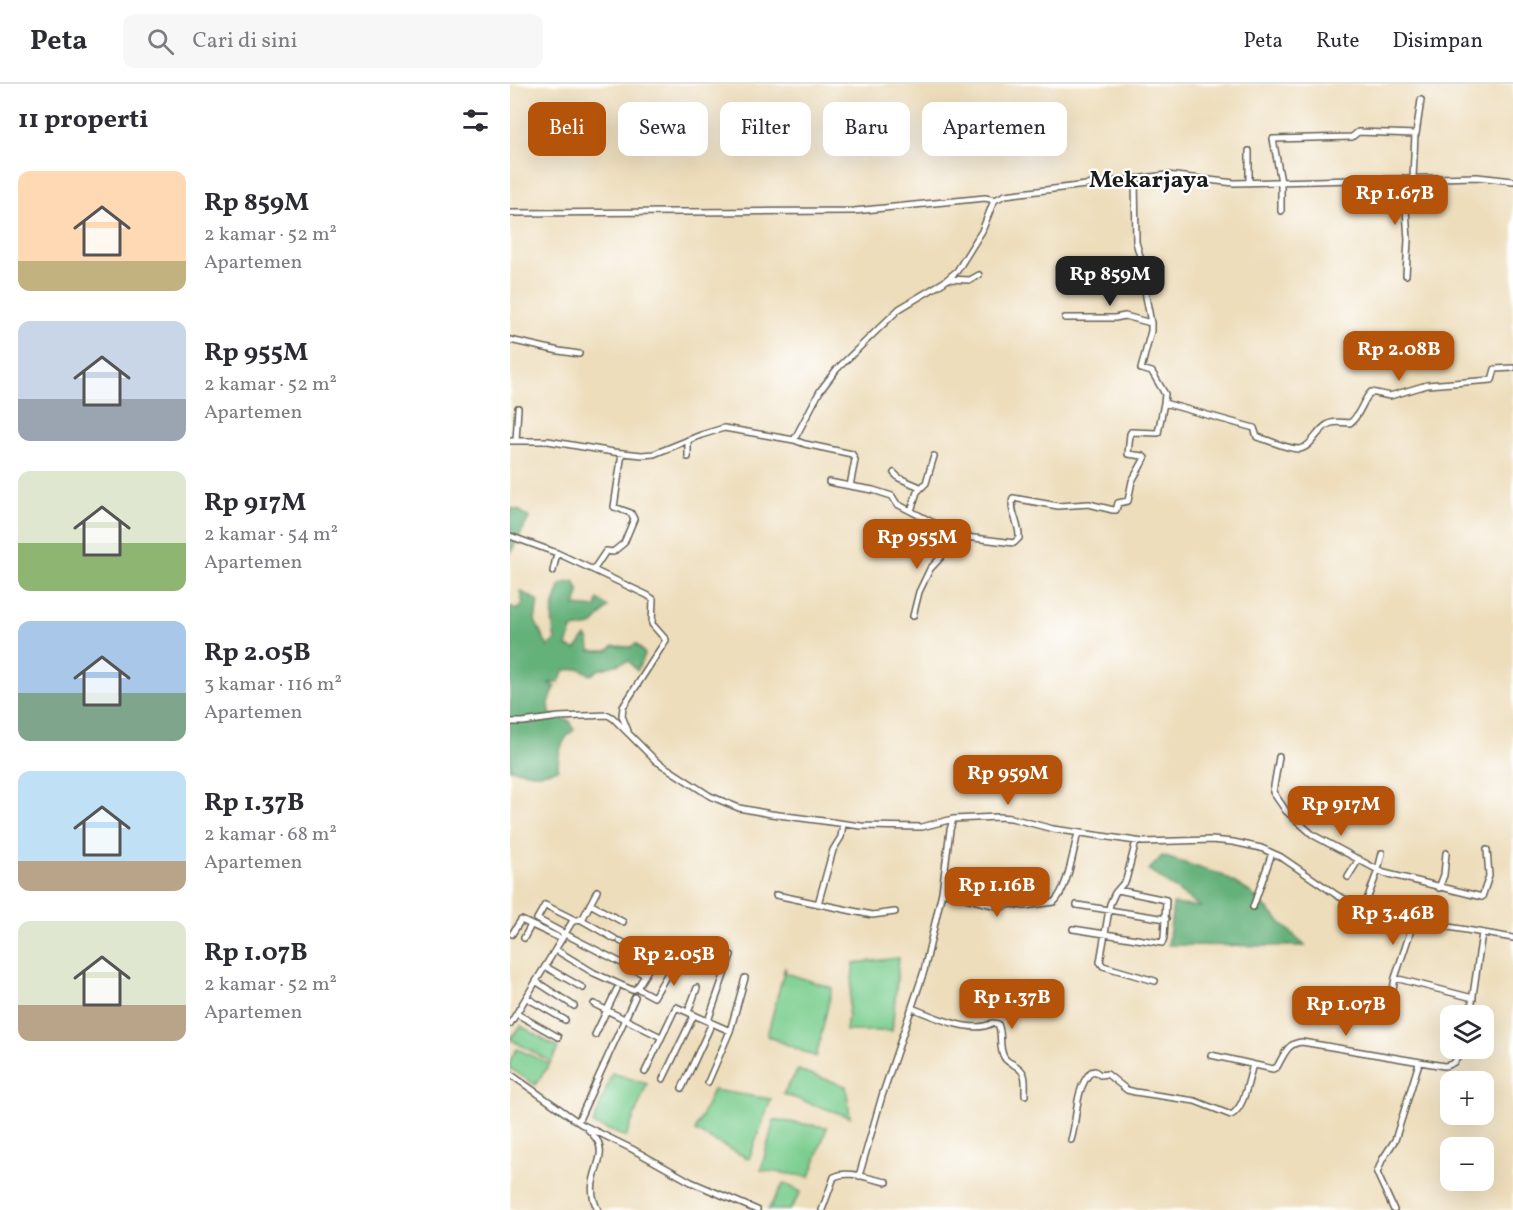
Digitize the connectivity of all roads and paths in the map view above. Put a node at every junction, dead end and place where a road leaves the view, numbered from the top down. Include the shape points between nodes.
1 (1421, 100) dead end
2 (1415, 134) junction
3 (1249, 151) dead end
4 (1135, 178) junction
5 (1404, 178) junction
6 (1413, 178) junction
7 (1513, 181) edge
8 (1281, 182) junction
9 (1249, 183) junction
10 (995, 200) junction
11 (1281, 211) dead end
12 (510, 213) edge
13 (979, 275) dead end
14 (1406, 275) dead end
15 (948, 279) junction
16 (1065, 318) dead end
17 (1151, 323) junction
18 (510, 340) edge
19 (579, 354) dead end
20 (1513, 368) edge
21 (1164, 403) junction
22 (518, 408) dead end
23 (688, 440) junction
24 (794, 440) junction
25 (513, 441) edge
26 (622, 453) junction
27 (934, 456) dead end
28 (688, 457) dead end
29 (894, 473) dead end
30 (829, 482) dead end
31 (850, 486) junction
32 (920, 487) junction
33 (911, 511) junction
34 (950, 535) junction
35 (510, 536) edge
36 (557, 553) junction
37 (594, 569) junction
38 (553, 571) dead end
39 (913, 616) dead end
40 (510, 722) edge
41 (628, 733) junction
42 (1279, 757) dead end
43 (953, 819) junction
44 (843, 824) junction
45 (1078, 833) junction
46 (1136, 841) junction
47 (1487, 850) dead end
48 (1446, 853) dead end
49 (1272, 854) junction
50 (1382, 854) dead end
51 (1359, 859) junction
52 (1378, 870) junction
53 (1348, 877) dead end
54 (1439, 888) junction
55 (1118, 890) junction
56 (597, 891) dead end
57 (942, 892) junction
58 (776, 895) dead end
59 (590, 904) junction
60 (818, 904) junction
61 (1077, 905) dead end
62 (1253, 907) dead end
63 (1364, 908) junction
64 (1109, 909) junction
65 (895, 912) dead end
66 (1166, 919) junction
67 (578, 920) junction
68 (1414, 921) junction
69 (623, 922) dead end
70 (531, 925) junction
71 (1073, 929) dead end
72 (1105, 933) junction
73 (1482, 933) junction
74 (512, 934) dead end
75 (563, 936) junction
76 (524, 938) dead end
77 (1513, 938) edge
78 (556, 950) junction
79 (731, 956) dead end
80 (654, 959) junction
81 (546, 967) junction
82 (645, 975) junction
83 (745, 978) dead end
84 (1395, 978) junction
85 (1155, 981) dead end
86 (537, 982) junction
87 (583, 988) dead end
88 (637, 988) junction
89 (697, 988) dead end
90 (617, 989) dead end
91 (635, 997) dead end
92 (527, 998) junction
93 (1473, 998) junction
94 (1391, 1000) dead end
95 (594, 1004) dead end
96 (1472, 1005) edge
97 (574, 1006) dead end
98 (912, 1008) junction
99 (606, 1011) junction
100 (517, 1014) junction
101 (691, 1014) junction
102 (565, 1020) dead end
103 (625, 1020) junction
104 (710, 1022) junction
105 (510, 1024) edge
106 (730, 1031) junction
107 (595, 1035) dead end
108 (558, 1037) dead end
109 (661, 1037) junction
110 (1211, 1056) dead end
111 (1456, 1059) edge
112 (1419, 1063) junction
113 (1252, 1065) junction
114 (645, 1072) dead end
115 (510, 1074) edge
116 (663, 1080) dead end
117 (708, 1082) dead end
118 (682, 1088) dead end
119 (1025, 1095) dead end
120 (578, 1122) junction
121 (586, 1127) junction
122 (1071, 1140) dead end
123 (859, 1176) junction
124 (887, 1182) dead end
125 (598, 1210) edge
126 (757, 1210) edge
127 (822, 1210) edge
128 (1394, 1210) edge

1 - 2 street
2 - 6 street
2 - 8 street via 1358,132 1352,137 1275,139
3 - 9 street
4 - 9 street via 1174,175
4 - 10 street via 1005,195
4 - 17 street via 1136,242
5 - 6 street
5 - 8 street
5 - 14 street
6 - 7 street
8 - 9 street
8 - 11 street
10 - 12 street via 854,211
10 - 15 street via 963,264
13 - 15 street via 970,280
15 - 24 street via 899,309 836,370
16 - 17 street via 1125,316
17 - 21 street via 1142,369 1152,372 1165,394
18 - 19 street
20 - 21 street via 1495,369 1492,380 1427,385 1390,396 1371,392 1355,419 1347,424 1328,424 1306,447 1299,449 1257,438 1254,428
21 - 34 street via 1159,432 1130,434 1128,454 1145,459 1132,481 1128,501 1118,503 1116,510 1013,498 1019,530 1017,542
22 - 25 street
23 - 24 street via 724,428
23 - 26 street via 654,454
23 - 28 street
24 - 31 street via 852,454 855,460
25 - 26 street via 548,441
26 - 37 street via 614,507 631,513 634,519 624,543 613,552 606,551
27 - 32 street via 926,483
29 - 32 street
30 - 31 street
31 - 33 street via 892,496 897,504
32 - 33 street
33 - 34 street
34 - 39 street via 942,556 930,569 919,592
35 - 36 street
36 - 37 street
36 - 38 street
37 - 41 street via 650,596 654,603 651,624 665,638 621,712
40 - 41 street via 608,716
41 - 44 street via 676,776 725,804
42 - 51 street via 1274,795 1313,835
43 - 44 street via 909,828
43 - 45 street via 1004,817
43 - 57 street
44 - 60 street
45 - 46 street
45 - 57 street via 1068,872 1054,902 1001,907
46 - 49 street via 1233,842
46 - 55 street via 1126,880
47 - 54 street via 1489,876 1483,897
48 - 54 street
49 - 62 street
49 - 63 street
50 - 52 street
51 - 52 street
51 - 53 street
52 - 54 street
52 - 63 street
55 - 64 street
55 - 66 street via 1164,898
56 - 59 street
57 - 98 street
58 - 60 street
59 - 67 street
59 - 69 street
60 - 65 street via 872,915
61 - 64 street
63 - 68 street
64 - 66 street
64 - 72 street
66 - 72 street via 1162,943
67 - 75 street
67 - 75 street via 544,905 537,919
67 - 80 street
68 - 73 street
68 - 84 street
70 - 74 street via 521,920
70 - 75 street
70 - 76 street
71 - 72 street
72 - 85 street via 1102,966
73 - 77 street
73 - 93 street
75 - 78 street
75 - 82 street
78 - 81 street
78 - 88 street via 594,973 632,990
79 - 104 street
80 - 82 street
80 - 88 street via 672,966 654,997
81 - 86 street
81 - 87 street
82 - 88 street
83 - 106 street
84 - 93 street
84 - 94 street
86 - 92 street
86 - 97 street
89 - 101 street
90 - 99 street
91 - 103 street
92 - 100 street
92 - 102 street
93 - 96 street
95 - 99 street
98 - 119 street via 978,1028 998,1024 1004,1059 1025,1075
98 - 123 street
99 - 103 street
99 - 107 street
100 - 105 street
100 - 108 street
101 - 104 street
101 - 109 street via 676,1007
101 - 116 street
103 - 109 street
103 - 120 street
104 - 106 street
104 - 118 street
106 - 117 street
109 - 114 street
110 - 113 street
111 - 112 street via 1450,1066
112 - 113 street via 1295,1042 1275,1069
112 - 128 street via 1395,1140 1377,1173
113 - 122 street via 1242,1100 1231,1115 1195,1101 1127,1090 1107,1074 1090,1071 1079,1095
115 - 120 street
120 - 121 street
121 - 125 street via 600,1150 591,1188
121 - 126 street via 691,1182
123 - 124 street
123 - 127 street via 834,1177

